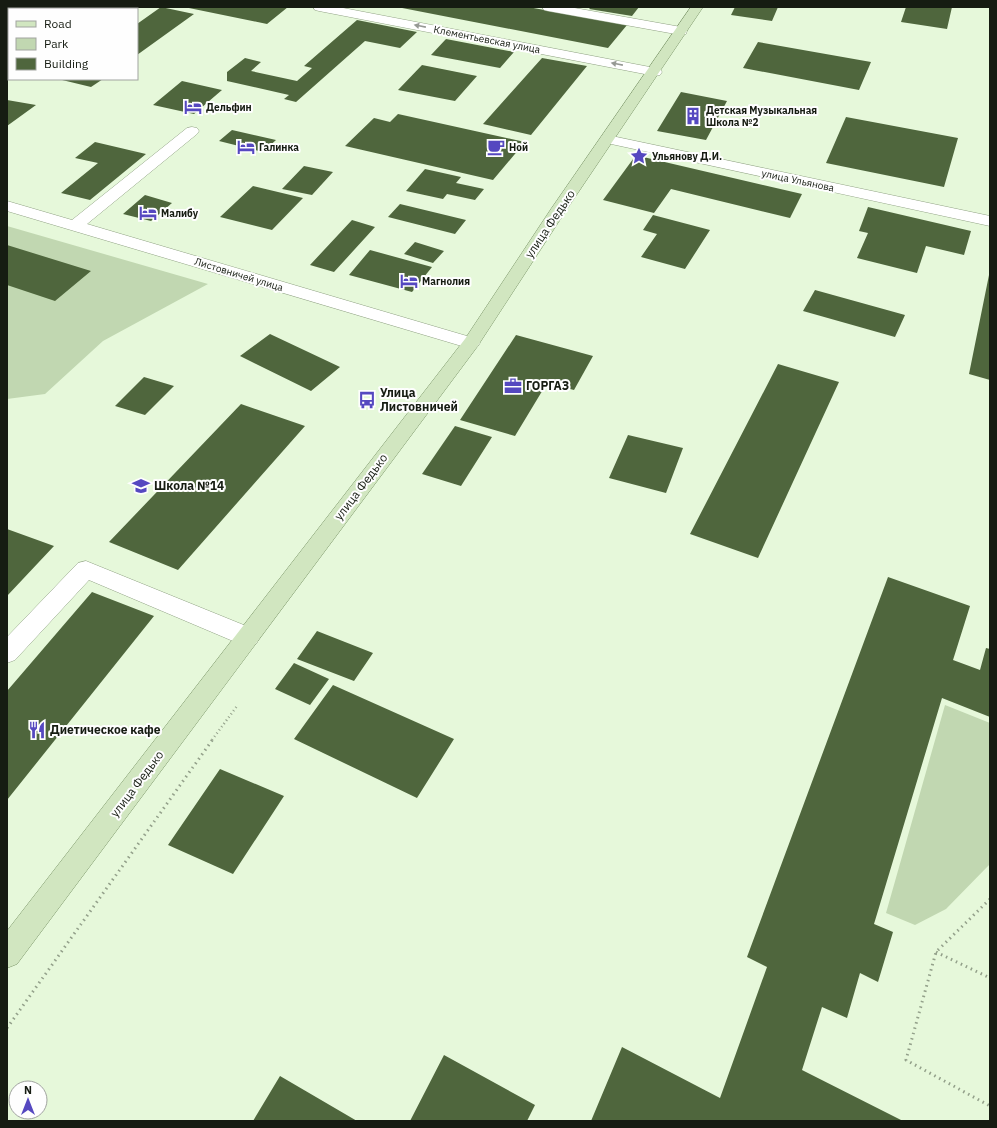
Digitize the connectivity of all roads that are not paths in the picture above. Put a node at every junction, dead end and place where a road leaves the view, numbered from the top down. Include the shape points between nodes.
1 (319, 7) edge
2 (548, 7) edge
3 (697, 7) edge
4 (568, 9) edge
5 (682, 31) junction
6 (655, 72) junction
7 (192, 131) dead end
8 (607, 139) junction
9 (7, 206) edge
10 (990, 221) edge
11 (75, 226) junction
12 (471, 343) junction
13 (248, 637) junction
14 (7, 653) edge
15 (7, 954) edge

6 -> 1 street, Клементьевская улица
2 - 4 street
3 - 5 main road, улица Федько
4 - 5 street
5 - 6 main road, улица Федько
6 - 8 main road, улица Федько
7 - 11 street
8 - 10 street, улица Ульянова
8 - 12 main road, улица Федько
9 - 11 street, Листовничей улица
11 - 12 street, Листовничей улица
12 - 13 main road, улица Федько
13 - 14 street via 86,570
13 - 15 main road, улица Федько

